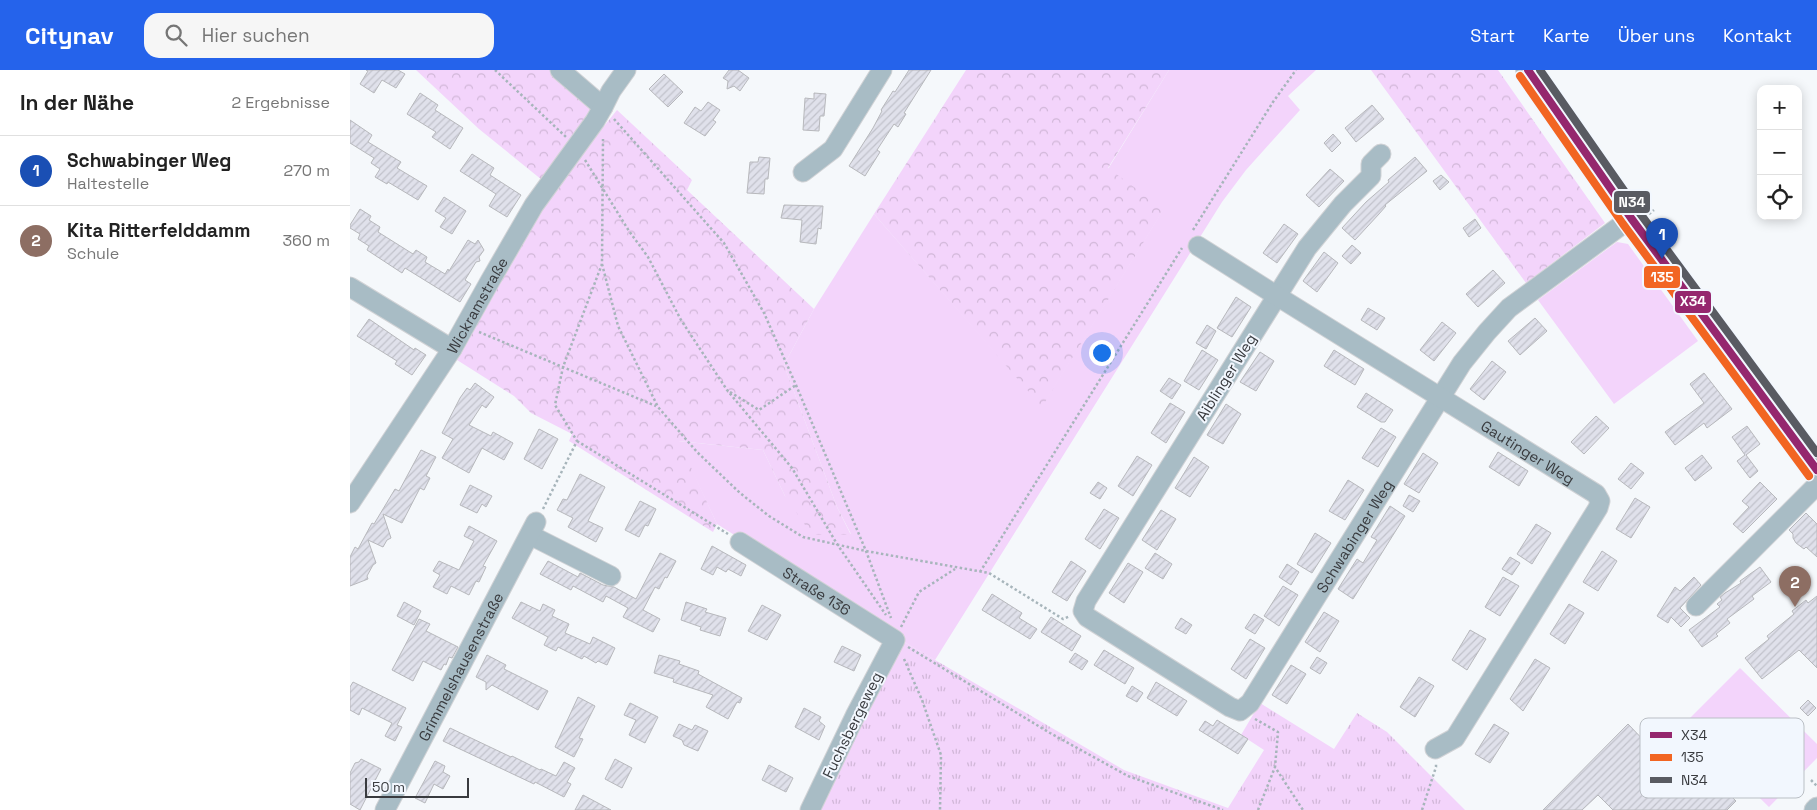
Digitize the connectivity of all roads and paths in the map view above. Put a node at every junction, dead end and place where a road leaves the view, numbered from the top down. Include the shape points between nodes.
1 (494, 70) edge
2 (560, 70) edge
3 (626, 70) edge
4 (882, 70) edge
5 (1296, 70) edge
6 (1528, 70) edge
7 (603, 107) junction
8 (603, 137) dead end
9 (576, 146) junction
10 (1381, 154) dead end
11 (803, 172) dead end
12 (602, 186) junction
13 (1632, 218) junction
14 (1190, 243) junction
15 (602, 264) junction
16 (350, 287) edge
17 (1276, 296) junction
18 (466, 326) junction
19 (452, 349) junction
20 (563, 367) junction
21 (796, 385) junction
22 (727, 390) junction
23 (1440, 398) junction
24 (658, 407) junction
25 (577, 440) junction
26 (1817, 470) edge
27 (1817, 485) edge
28 (350, 503) edge
29 (533, 529) junction
30 (740, 542) joint
31 (837, 544) junction
32 (866, 551) junction
33 (956, 568) junction
34 (980, 572) junction
35 (611, 576) dead end
36 (1696, 606) dead end
37 (1082, 611) junction
38 (895, 640) junction
39 (1240, 711) junction
40 (1435, 749) joint
41 (1275, 767) junction
42 (1811, 780) dead end
43 (1817, 786) edge
44 (1817, 807) edge
45 (385, 810) edge
46 (810, 810) edge
47 (940, 810) edge
48 (1223, 810) edge
49 (1258, 810) edge
50 (1303, 810) edge
51 (1422, 810) edge
52 (1814, 810) edge

1 - 9 path
2 - 7 street
3 - 7 street, Wickramstraße
4 - 11 street via 833,149
5 - 14 path via 1273,102
6 - 13 main road
7 - 9 street, Wickramstraße
7 - 21 path via 724,243 764,313
8 - 12 path
9 - 12 path
9 - 18 street, Wickramstraße via 534,205
10 - 17 street, Aiblinger Weg via 1371,164 1371,176 1342,204 1307,248
12 - 15 path
12 - 22 path via 648,257 681,320
13 - 23 street, Schwabinger Weg via 1509,308 1462,363
13 - 26 main road
14 - 17 street, Gautinger Weg
14 - 34 path
15 - 20 path
15 - 24 path via 618,326
16 - 19 street
17 - 23 street, Gautinger Weg
17 - 37 street, Aiblinger Weg
18 - 19 street, Wickramstraße
18 - 20 path
19 - 28 street, Wickramstraße
20 - 24 path
20 - 25 path via 555,405
21 - 22 path via 759,410
21 - 32 path
22 - 31 path via 792,468
23 - 39 street, Schwabinger Weg via 1250,703
23 - 40 street, Gautinger Weg via 1596,494 1600,502 1454,738
24 - 31 path via 697,452 762,510 803,536
25 - 29 path
25 - 30 path
27 - 36 street
29 - 35 street
29 - 45 street, Grimmelshausenstraße
30 - 38 street, Straße 136
31 - 32 path
31 - 38 path via 885,614
32 - 33 path
32 - 38 path via 890,613
33 - 34 path
33 - 38 path via 918,592
34 - 37 path via 989,573 1063,619
37 - 39 street
38 - 46 street, Fuchsbergeweg
38 - 47 path via 922,700 941,755
38 - 48 path via 1128,776
39 - 41 path via 1278,732
40 - 51 path via 1436,767
41 - 49 path
41 - 50 path
42 - 43 path
44 - 52 street

